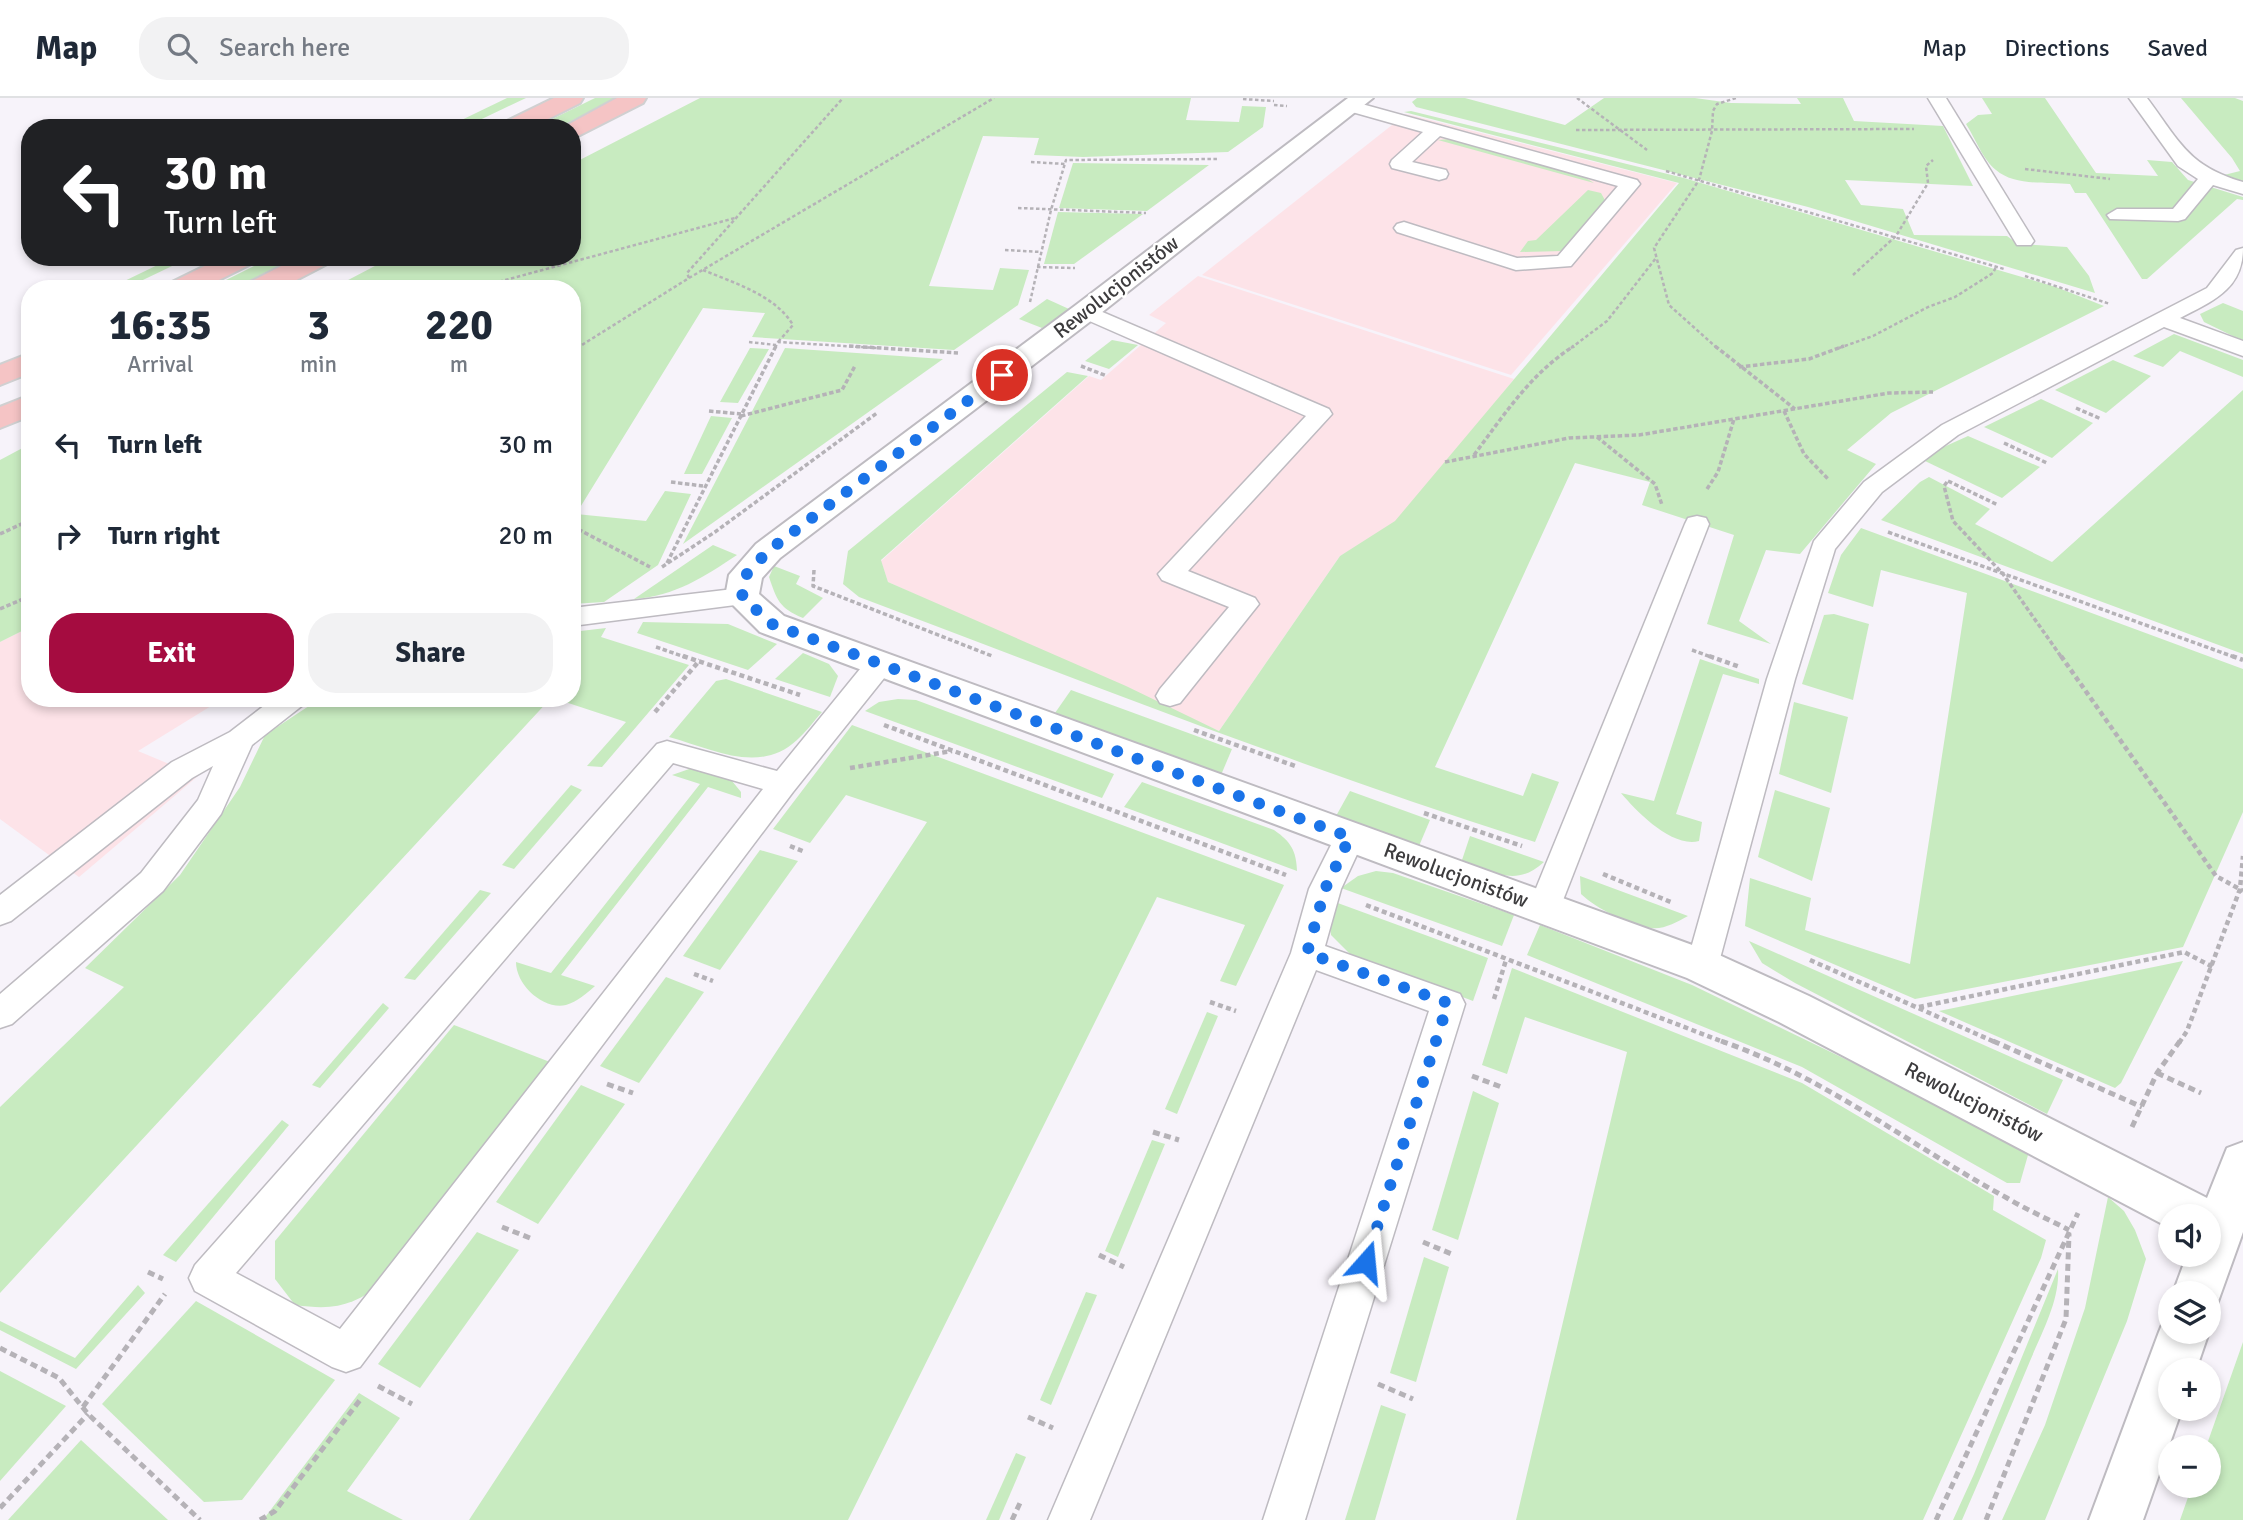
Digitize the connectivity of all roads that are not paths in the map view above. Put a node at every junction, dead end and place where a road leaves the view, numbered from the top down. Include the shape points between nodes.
1 (572, 98) edge
2 (635, 98) edge
3 (1937, 98) edge
4 (2138, 98) edge
5 (1357, 102) edge
6 (529, 119) edge
7 (581, 125) edge
8 (1435, 131) junction
9 (1439, 174) dead end
10 (2209, 178) junction
11 (2243, 188) edge
12 (2117, 215) dead end
13 (1404, 228) dead end
14 (2024, 241) dead end
15 (2243, 254) edge
16 (226, 266) edge
17 (303, 266) edge
18 (198, 280) edge
19 (275, 280) edge
20 (1086, 311) junction
21 (2158, 321) junction
22 (2243, 349) edge
23 (21, 366) edge
24 (0, 376) edge
25 (21, 408) edge
26 (0, 419) edge
27 (1697, 524) dead end
28 (742, 597) junction
29 (581, 616) edge
30 (878, 664) junction
31 (1170, 696) dead end
32 (281, 707) edge
33 (240, 738) junction
34 (783, 783) junction
35 (1350, 837) junction
36 (1544, 908) junction
37 (0, 912) edge
38 (1307, 953) junction
39 (1702, 966) junction
40 (0, 1014) edge
41 (2243, 1163) edge
42 (2170, 1204) edge
43 (2219, 1204) edge
44 (2180, 1344) edge
45 (1069, 1520) edge
46 (1284, 1520) edge
47 (2116, 1520) edge

1 - 6 main road
2 - 7 main road
3 - 14 lane
4 - 10 lane via 2185,162
5 - 8 lane
5 - 20 street, Rewolucjonistów
8 - 9 lane via 1399,164
8 - 13 lane via 1630,184 1564,262 1516,264
10 - 11 lane
10 - 12 lane via 2178,215
15 - 21 lane via 2214,292
16 - 18 main road
17 - 19 main road
20 - 28 street, Rewolucjonistów via 768,551 746,575
20 - 31 lane via 1321,414 1171,575 1246,604
21 - 22 lane
21 - 39 lane via 1950,430 1873,487 1823,547 1781,679
23 - 24 main road
25 - 26 main road
27 - 36 lane
28 - 29 lane
28 - 30 street, Rewolucjonistów via 772,624
30 - 34 lane
30 - 35 street, Rewolucjonistów
32 - 33 lane
33 - 37 lane via 182,770
33 - 40 lane via 210,806 152,882
34 - 34 lane via 346,1353 208,1278 667,751
35 - 36 street, Rewolucjonistów
35 - 38 lane via 1325,889
36 - 39 street, Rewolucjonistów
38 - 45 lane
38 - 46 lane via 1448,1003
39 - 42 street, Rewolucjonistów via 1806,1015
41 - 43 street
44 - 47 street

